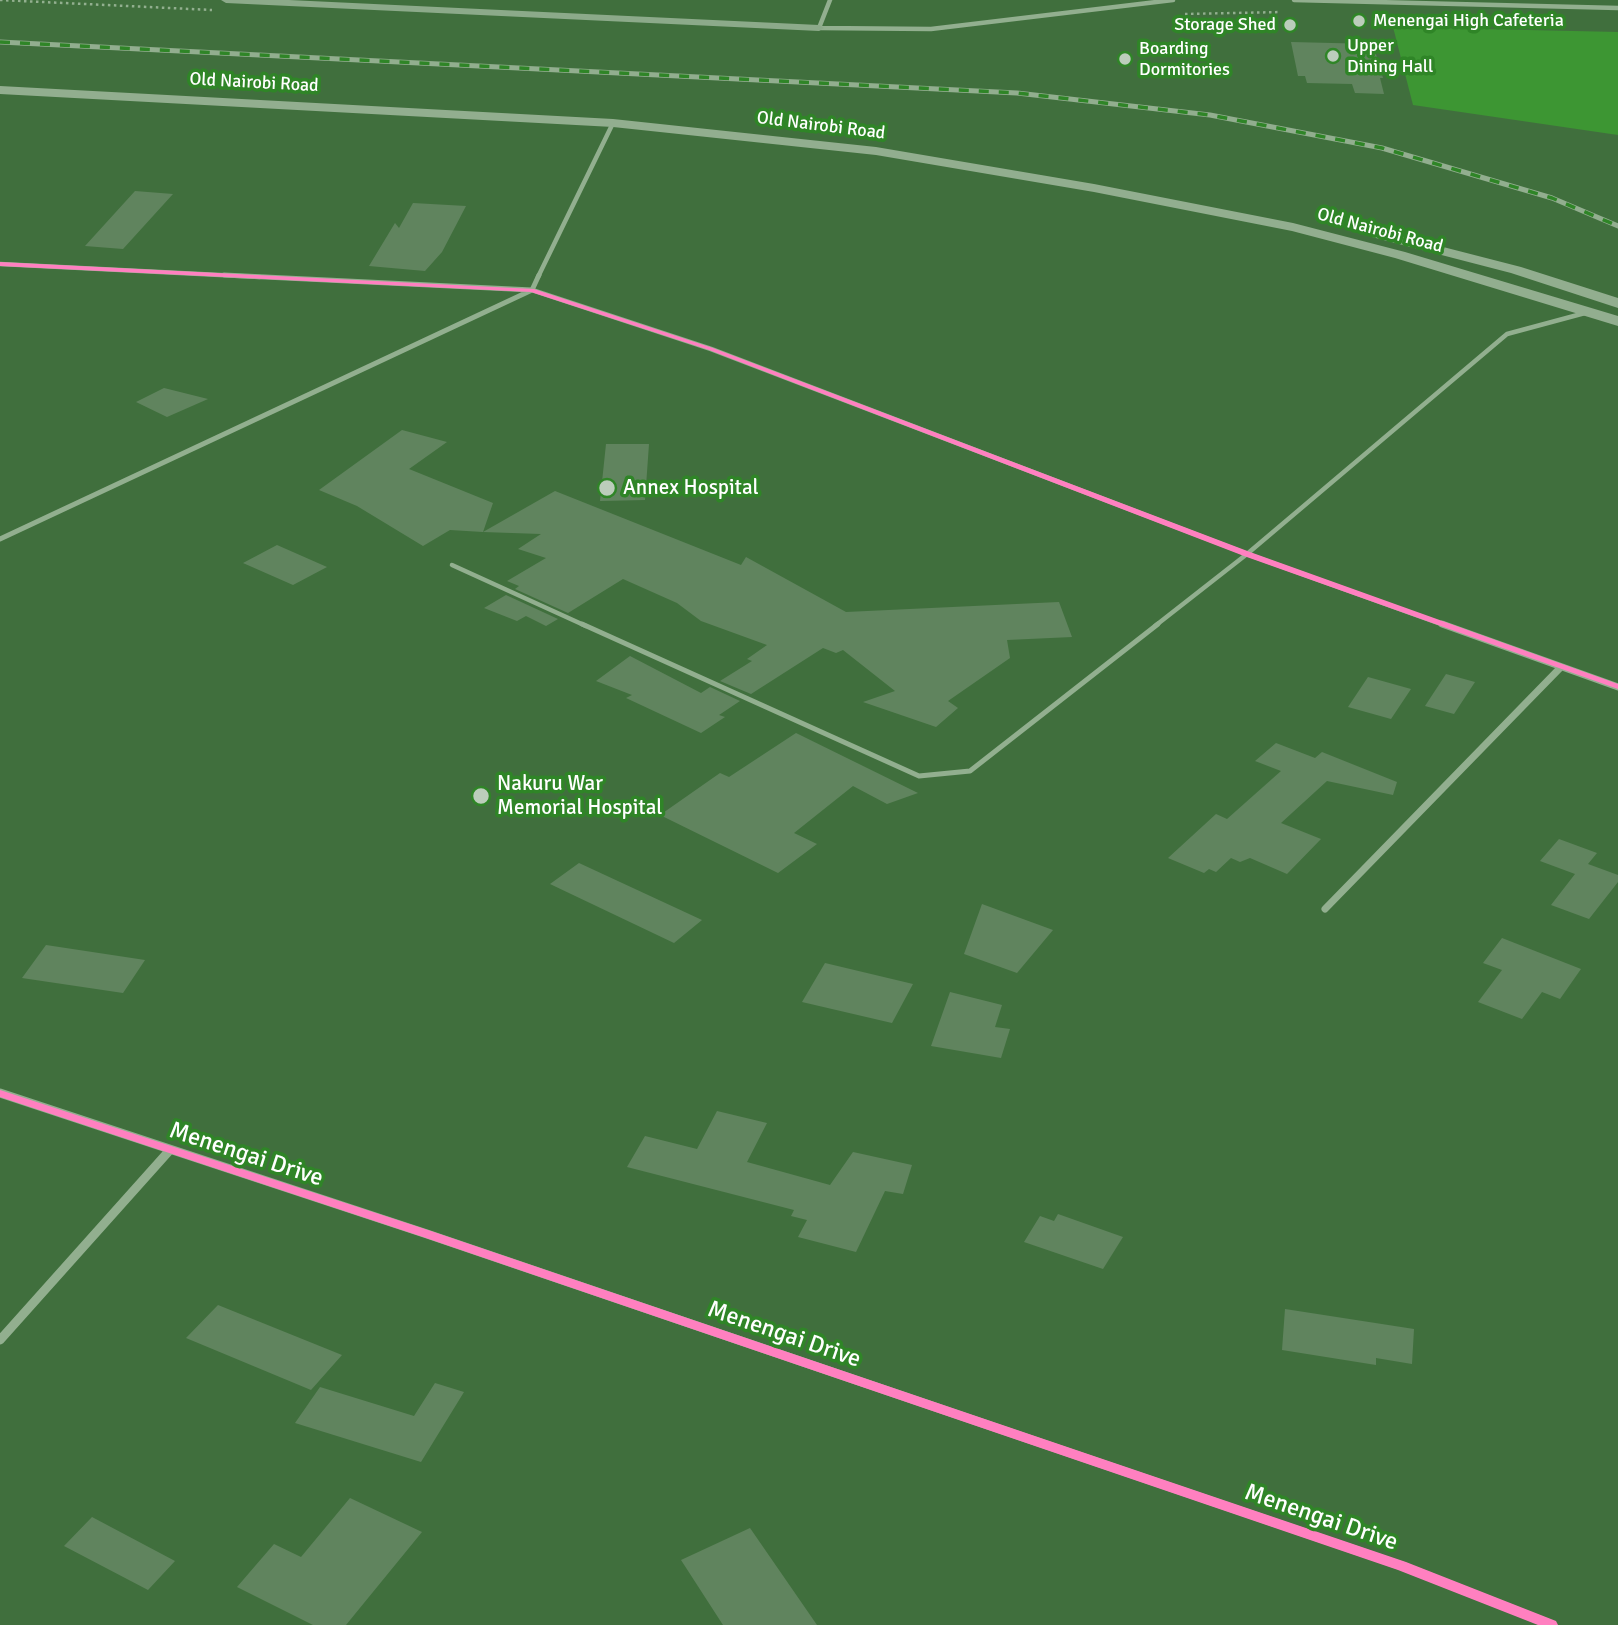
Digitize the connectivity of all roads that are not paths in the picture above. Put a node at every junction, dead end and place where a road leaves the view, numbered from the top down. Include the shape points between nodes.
1 (226, 0) edge
2 (830, 0) edge
3 (1173, 0) edge
4 (1294, 0) edge
5 (331, 3) edge
6 (1618, 8) edge
7 (819, 28) junction
8 (0, 79) edge
9 (0, 90) edge
10 (613, 123) junction
11 (0, 264) edge
12 (532, 290) junction
13 (1618, 303) edge
14 (1590, 312) junction
15 (1618, 321) edge
16 (0, 538) edge
17 (1247, 554) junction
18 (452, 565) dead end
19 (1561, 667) junction
20 (1618, 687) edge
21 (1325, 909) dead end
22 (0, 1093) edge
23 (169, 1151) junction
24 (0, 1340) edge
25 (1552, 1625) edge

1 - 5 street
2 - 7 street
3 - 7 street via 969,26
4 - 6 street
5 - 7 street
8 - 13 highway, Old Nairobi Road via 600,111 866,139 1086,174 1312,219 1516,270
9 - 10 highway, Old Nairobi Road
10 - 12 street
10 - 14 highway, Old Nairobi Road via 876,151 1185,205 1367,246
11 - 12 street
12 - 16 street
12 - 17 street via 710,349
14 - 15 highway, Old Nairobi Road
14 - 17 lane via 1507,334
17 - 18 lane via 970,771 919,776
17 - 19 street
19 - 20 street
19 - 21 street
22 - 23 street, Menengai Drive
23 - 24 street
23 - 25 street, Menengai Drive via 440,1238 1402,1566

